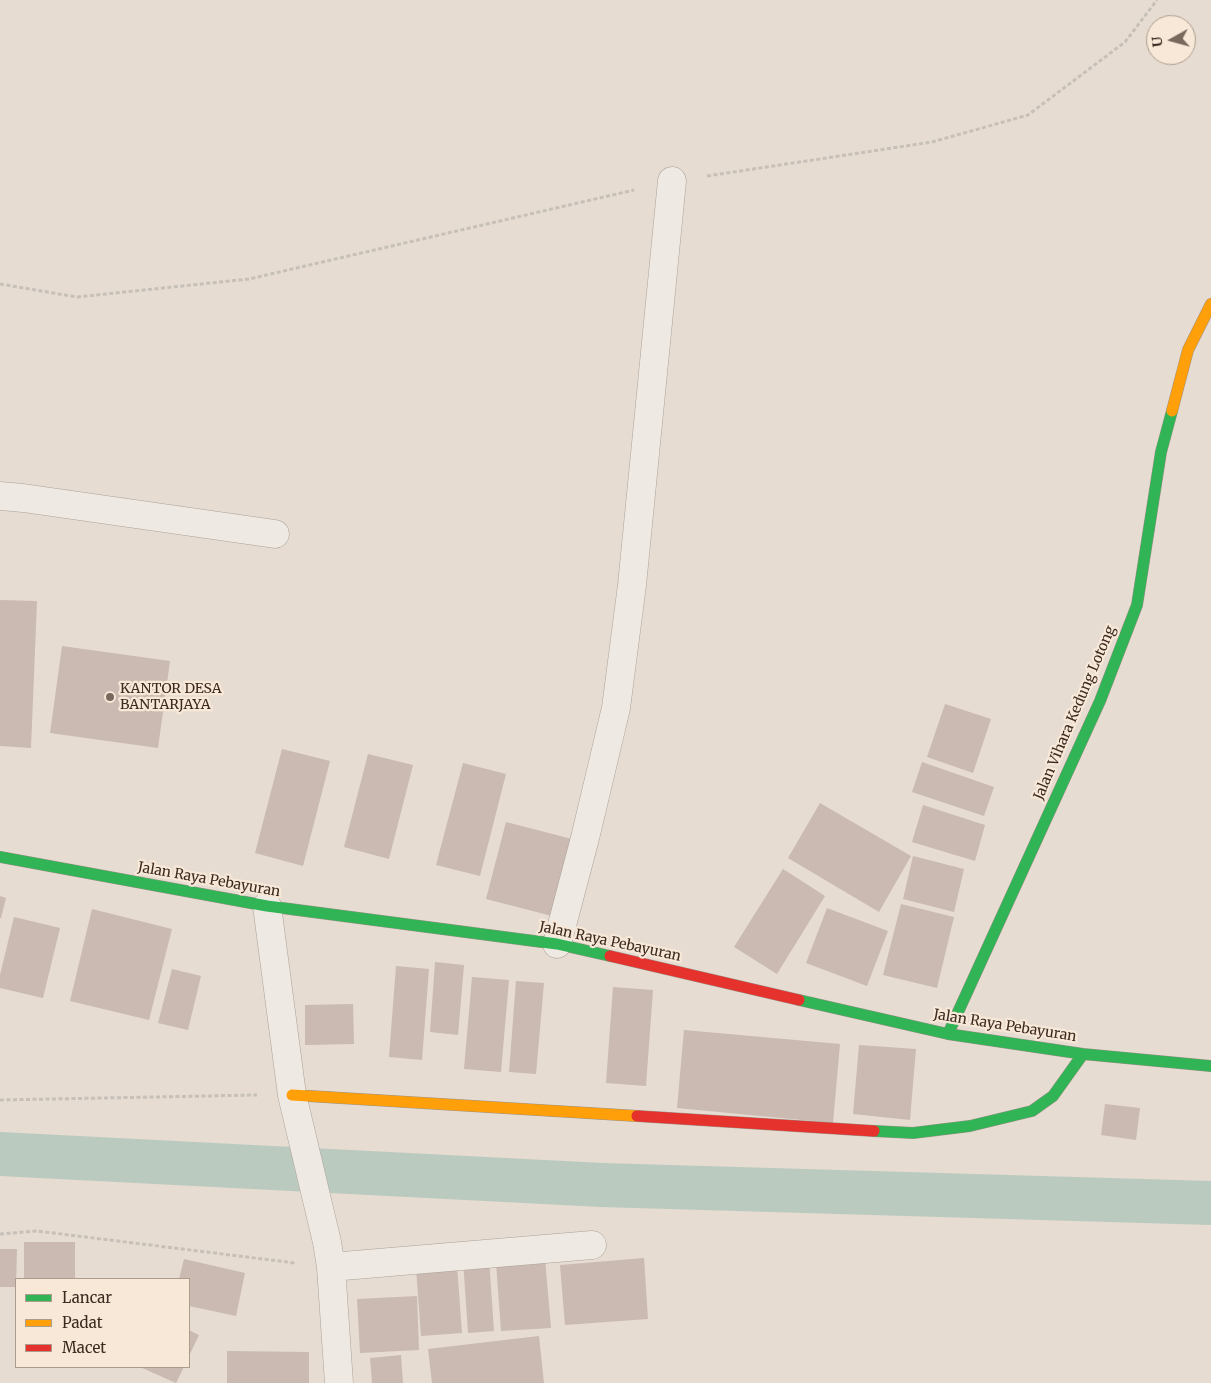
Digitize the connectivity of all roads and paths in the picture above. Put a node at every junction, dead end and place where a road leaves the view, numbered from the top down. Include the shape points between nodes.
1 (1157, 0) edge
2 (672, 181) junction
3 (0, 284) edge
4 (1211, 304) edge
5 (0, 496) edge
6 (275, 534) dead end
7 (0, 856) edge
8 (267, 906) junction
9 (557, 944) junction
10 (948, 1034) junction
11 (1083, 1054) junction
12 (1211, 1066) edge
13 (0, 1100) edge
14 (295, 1106) junction
15 (0, 1234) edge
16 (592, 1245) dead end
17 (329, 1255) junction
18 (339, 1383) edge

1 - 2 path via 1125,42 1028,115 932,142
2 - 3 path via 249,279 77,297
2 - 9 street via 632,585 616,708
4 - 10 street, Jalan Vihara Kedung Lotong via 1188,350 1161,452 1137,605 1100,701
5 - 6 street
7 - 8 street, Jalan Raya Pebayuran
8 - 9 street, Jalan Raya Pebayuran
8 - 14 street
9 - 10 street, Jalan Raya Pebayuran
10 - 11 street, Jalan Raya Pebayuran
11 - 12 street, Jalan Raya Pebayuran
11 - 14 street via 1053,1096 1032,1111 970,1126 913,1133
13 - 14 path
14 - 17 street
15 - 17 path via 38,1231
16 - 17 street
17 - 18 street

